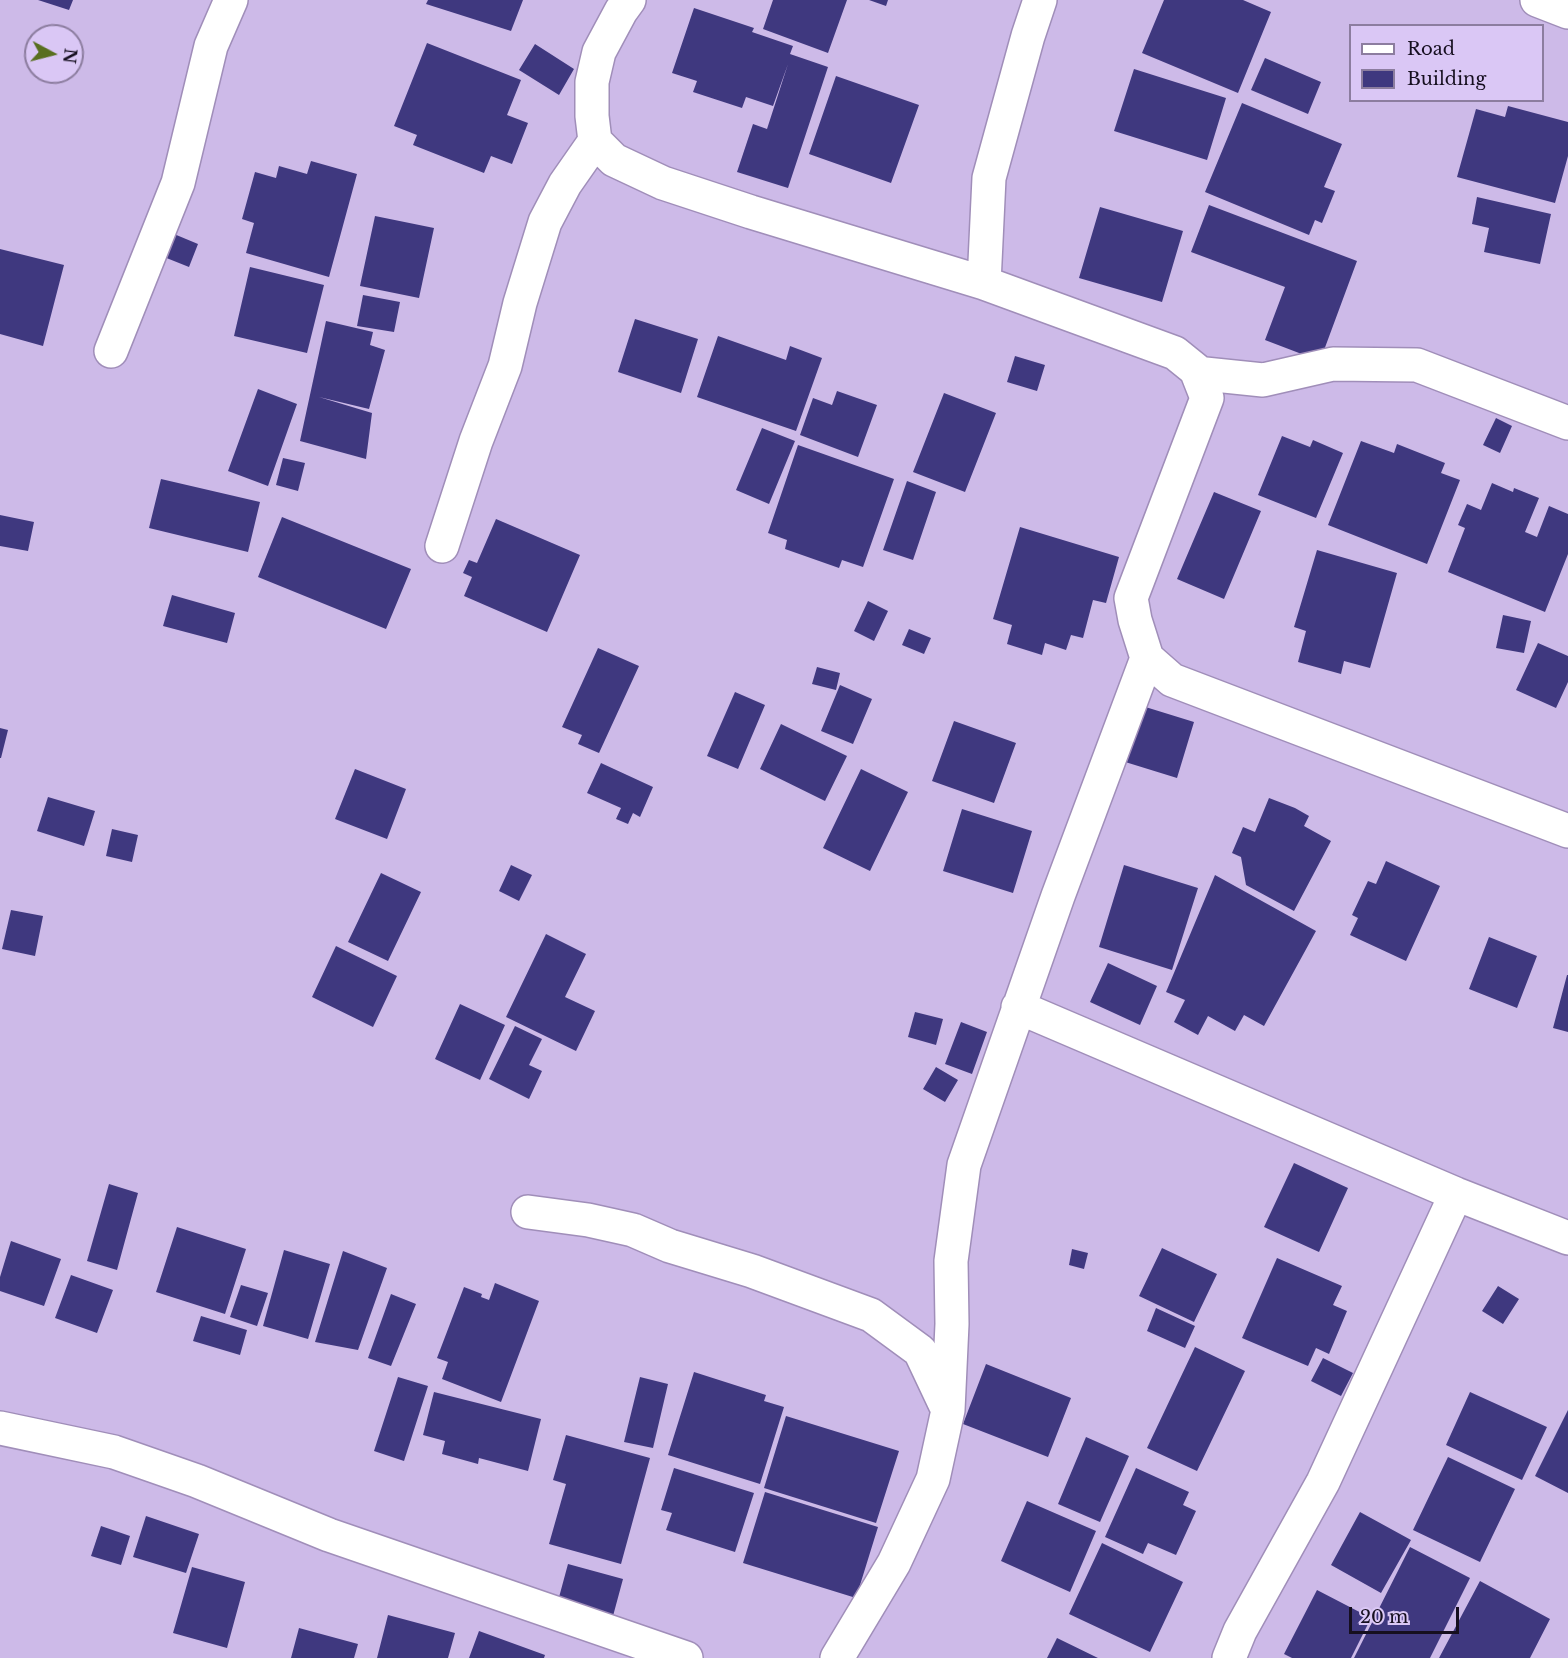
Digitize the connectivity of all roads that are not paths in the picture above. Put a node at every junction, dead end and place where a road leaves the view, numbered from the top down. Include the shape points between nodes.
1 (231, 0) edge
2 (629, 0) edge
3 (1040, 0) edge
4 (1537, 0) edge
5 (1568, 12) edge
6 (596, 141) junction
7 (984, 283) junction
8 (111, 351) dead end
9 (1204, 374) dead end
10 (1568, 423) edge
11 (442, 546) dead end
12 (1147, 658) junction
13 (1568, 831) edge
14 (1018, 1007) junction
15 (1456, 1194) junction
16 (528, 1212) dead end
17 (1568, 1238) edge
18 (948, 1410) junction
19 (0, 1428) edge
20 (686, 1658) edge
21 (837, 1658) edge
22 (1229, 1658) edge

1 - 8 street via 211,46 178,183
2 - 6 street via 599,52 592,82
3 - 7 street via 989,178
4 - 5 street
6 - 7 street via 614,160 663,183
6 - 11 street via 565,184 545,222 505,366
7 - 12 street via 1175,353 1196,370 1207,398 1131,598
9 - 10 street via 1263,380 1333,364 1417,366
12 - 13 street via 1172,680
12 - 14 street
14 - 15 street
14 - 18 street via 964,1165 951,1261
15 - 17 street
15 - 22 street via 1323,1482
16 - 18 street via 633,1230 870,1315 920,1351
18 - 21 street via 933,1479 894,1563
19 - 20 street via 114,1452 329,1535

